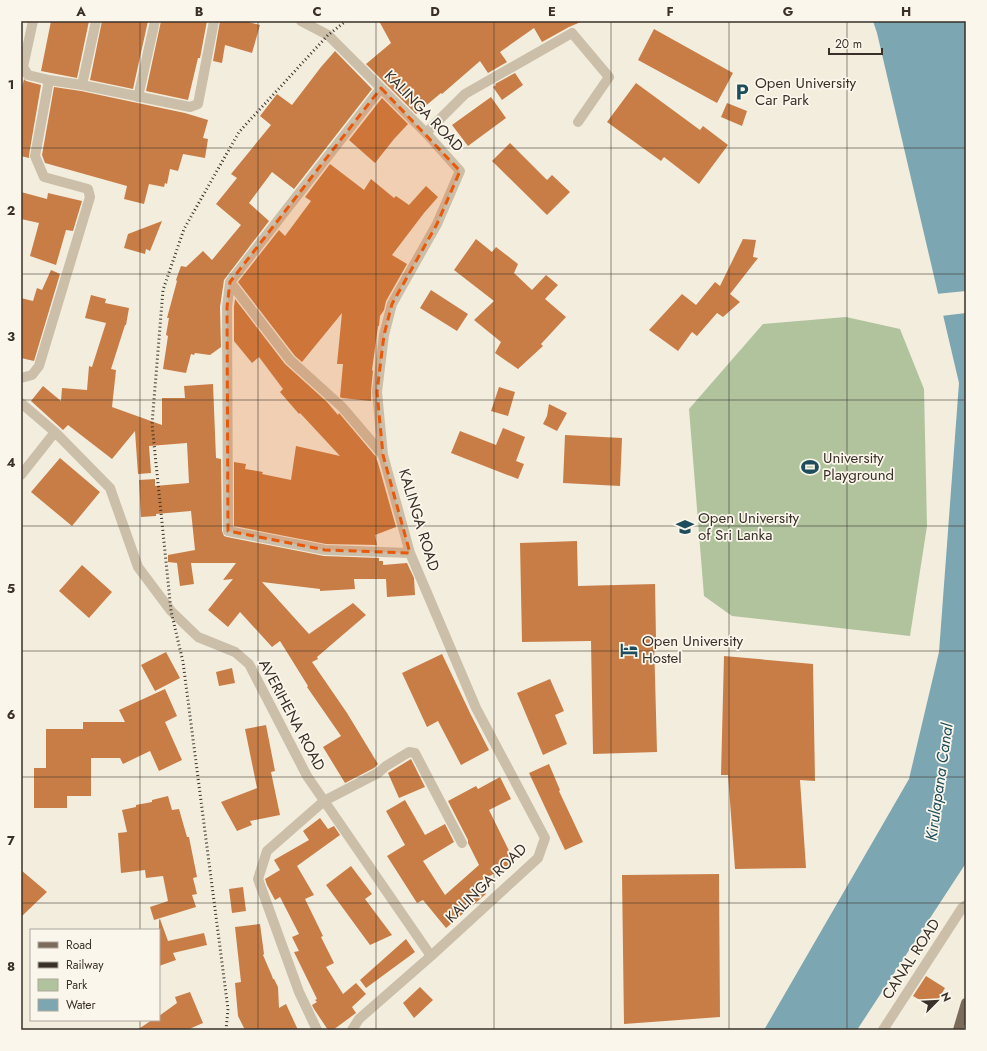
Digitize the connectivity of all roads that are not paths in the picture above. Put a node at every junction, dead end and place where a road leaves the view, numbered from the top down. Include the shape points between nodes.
1 (33, 21) edge
2 (96, 21) edge
3 (155, 21) edge
4 (214, 21) edge
5 (301, 21) edge
6 (49, 80) junction
7 (82, 85) junction
8 (381, 88) junction
9 (138, 96) junction
10 (578, 122) dead end
11 (426, 133) junction
12 (230, 282) junction
13 (21, 378) edge
14 (21, 403) edge
15 (55, 432) junction
16 (383, 455) junction
17 (21, 475) edge
18 (410, 553) junction
19 (324, 801) junction
20 (462, 843) dead end
21 (966, 905) edge
22 (431, 956) junction
23 (966, 1003) edge
24 (318, 1030) edge
25 (352, 1030) edge
26 (883, 1030) edge
27 (958, 1030) edge

1 - 6 street via 23,67 28,75
2 - 7 street
3 - 9 street
4 - 9 street via 198,104 190,107
5 - 8 street, KALINGA ROAD via 328,35
6 - 7 street
6 - 13 street via 35,156 44,177 88,188 90,197 39,366 32,375
7 - 9 street
8 - 11 street, KALINGA ROAD
8 - 12 street
10 - 11 street via 609,77 572,33 465,94
11 - 16 street, KALINGA ROAD via 460,171 437,224 392,304 384,335 377,392
12 - 16 street via 290,360 342,407
12 - 18 street via 227,307 228,531 325,550
14 - 15 street, AVERIHENA ROAD
15 - 17 street
15 - 19 street, AVERIHENA ROAD via 110,488 138,567 171,611 198,637 235,652 249,664 307,776
16 - 18 street, KALINGA ROAD
18 - 22 street, KALINGA ROAD via 476,708 545,838 538,858
19 - 20 street via 378,773 409,752 415,753
19 - 22 street, AVERIHENA ROAD
19 - 24 street via 267,851 258,879 299,992
21 - 26 street, CANAL ROAD
22 - 25 street, KALINGA ROAD via 358,1019
23 - 27 main road

